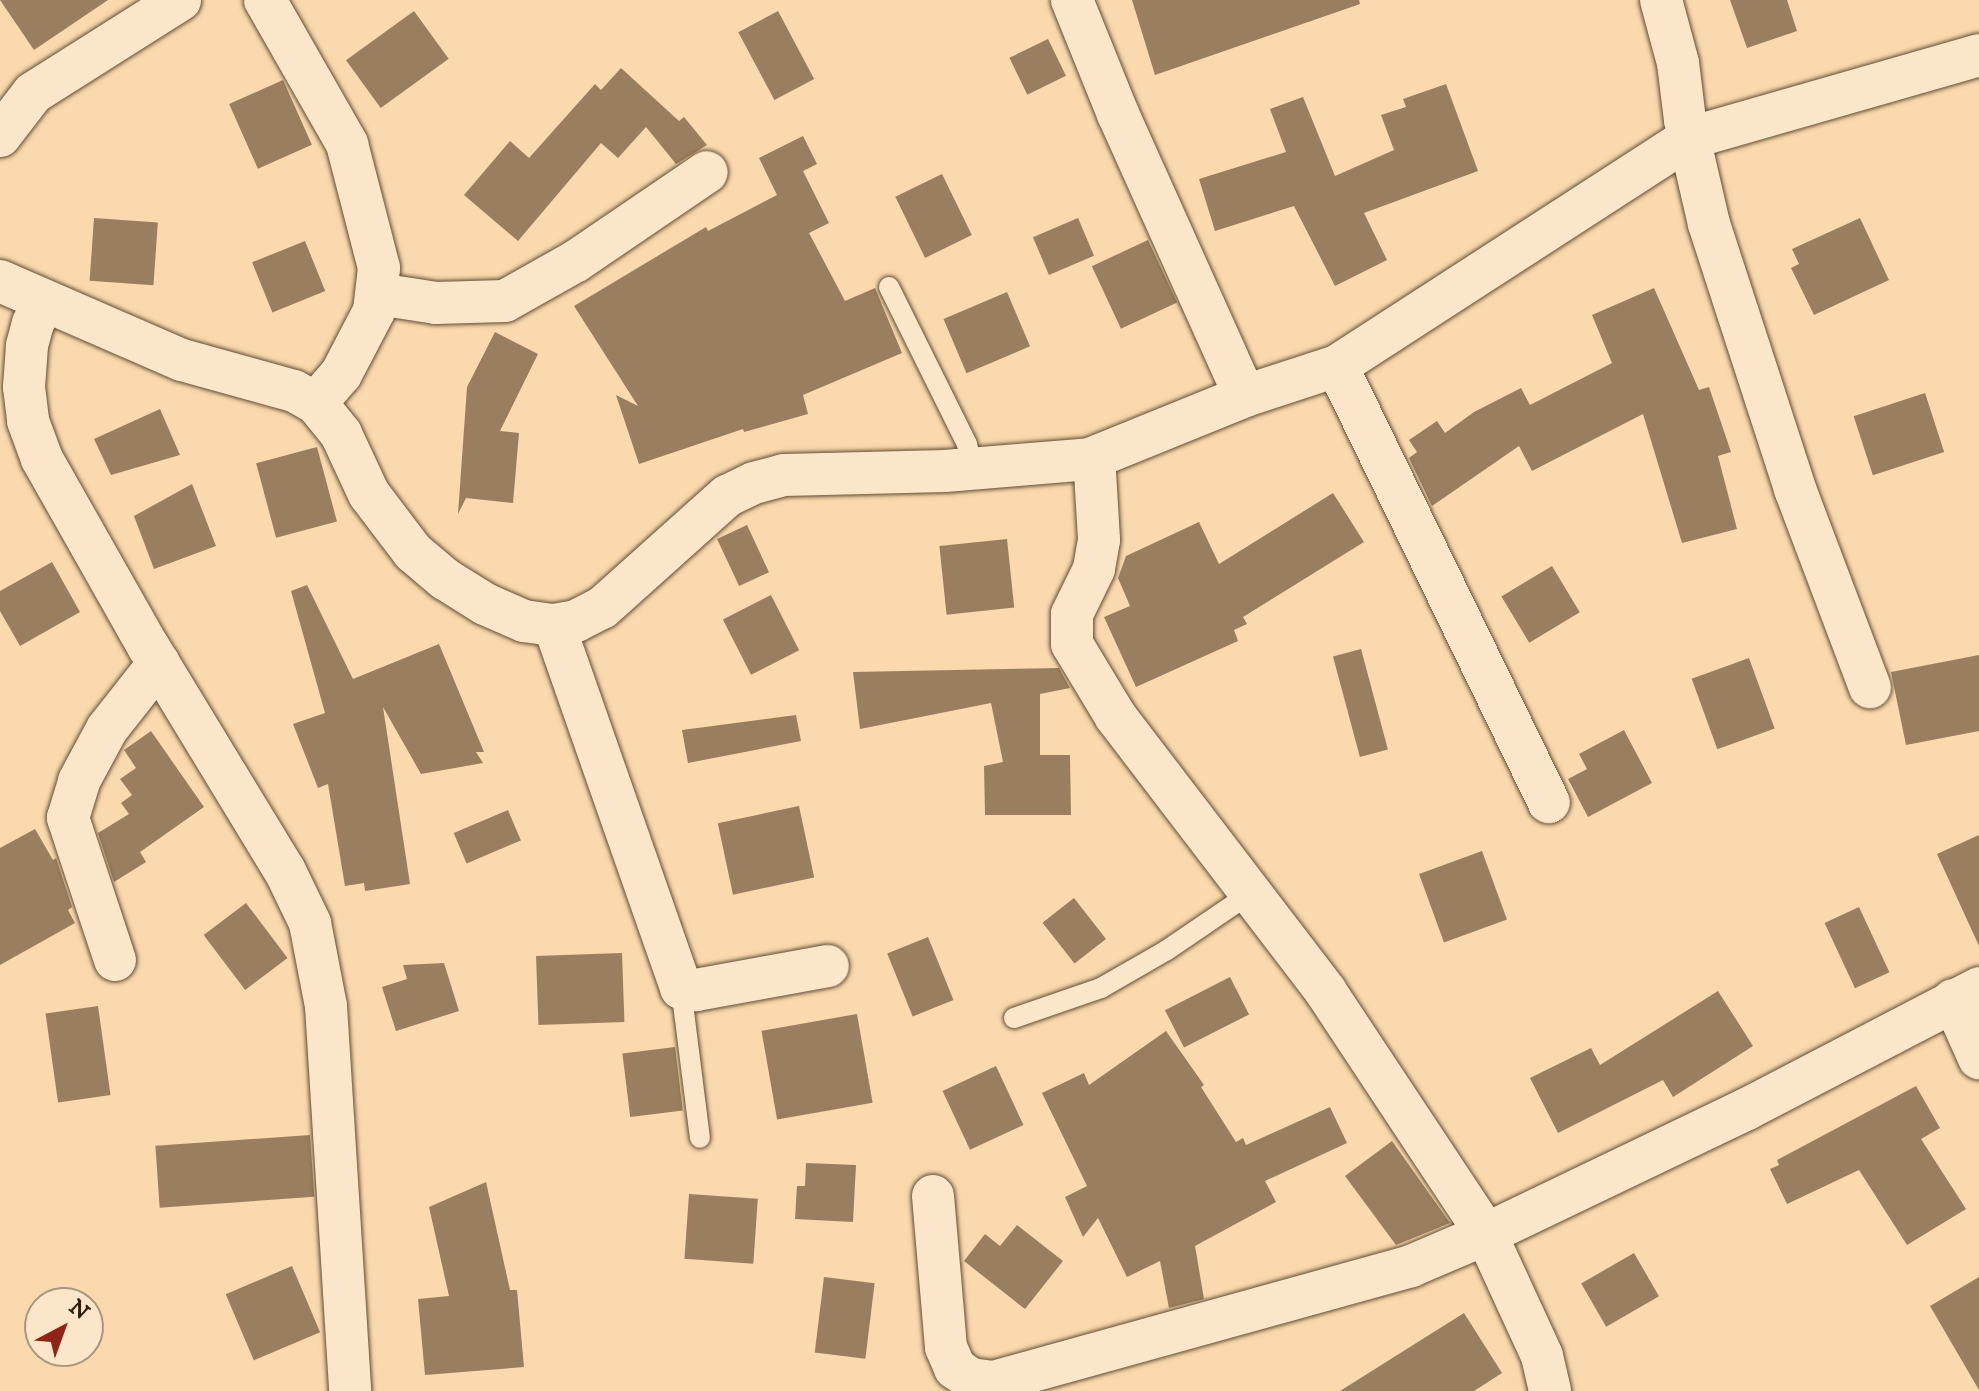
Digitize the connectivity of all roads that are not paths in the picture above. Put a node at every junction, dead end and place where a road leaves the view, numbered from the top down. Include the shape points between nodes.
1 (180, 0) edge
2 (265, 0) edge
3 (1072, 0) edge
4 (1661, 0) edge
5 (1979, 55) edge
6 (0, 136) edge
7 (1690, 138) junction
8 (707, 172) dead end
9 (0, 281) edge
10 (889, 287) dead end
11 (378, 294) junction
12 (43, 302) junction
13 (1337, 366) junction
14 (1245, 396) junction
15 (316, 403) junction
16 (1090, 459) junction
17 (973, 469) junction
18 (554, 625) junction
19 (159, 663) junction
20 (1870, 687) dead end
21 (1549, 802) dead end
22 (1251, 893) junction
23 (115, 960) dead end
24 (828, 966) dead end
25 (681, 988) junction
26 (1966, 994) edge
27 (1014, 1018) dead end
28 (1979, 1058) edge
29 (700, 1138) dead end
30 (933, 1196) dead end
31 (1486, 1234) junction
32 (350, 1391) edge
33 (1550, 1391) edge

1 - 6 street via 33,93
2 - 11 street via 347,144 379,268
3 - 14 street
4 - 7 street
5 - 7 street
7 - 13 street
7 - 20 street via 1709,224 1791,475
8 - 11 street via 576,261 505,301 436,303
9 - 12 street
10 - 17 lane via 967,444
11 - 15 street via 341,374
12 - 15 street via 182,360 294,391
12 - 19 street via 27,346 28,421 42,459
13 - 14 street
13 - 21 street
14 - 16 street
15 - 18 street via 341,434 369,494 413,552 485,604 524,621
16 - 17 street
16 - 22 street via 1099,540 1094,569 1072,614 1072,644 1116,717
17 - 18 street via 784,475 754,483 727,496 602,608
18 - 25 street
19 - 23 street via 107,729 79,781 68,818
19 - 32 street via 285,871 310,923 326,1006
22 - 27 lane via 1101,988
22 - 31 street via 1326,992
24 - 25 street via 696,990
25 - 29 lane
26 - 28 street
26 - 31 street via 1747,1109
30 - 31 street via 946,1347 963,1374 993,1382 1411,1266
31 - 33 street via 1542,1356

